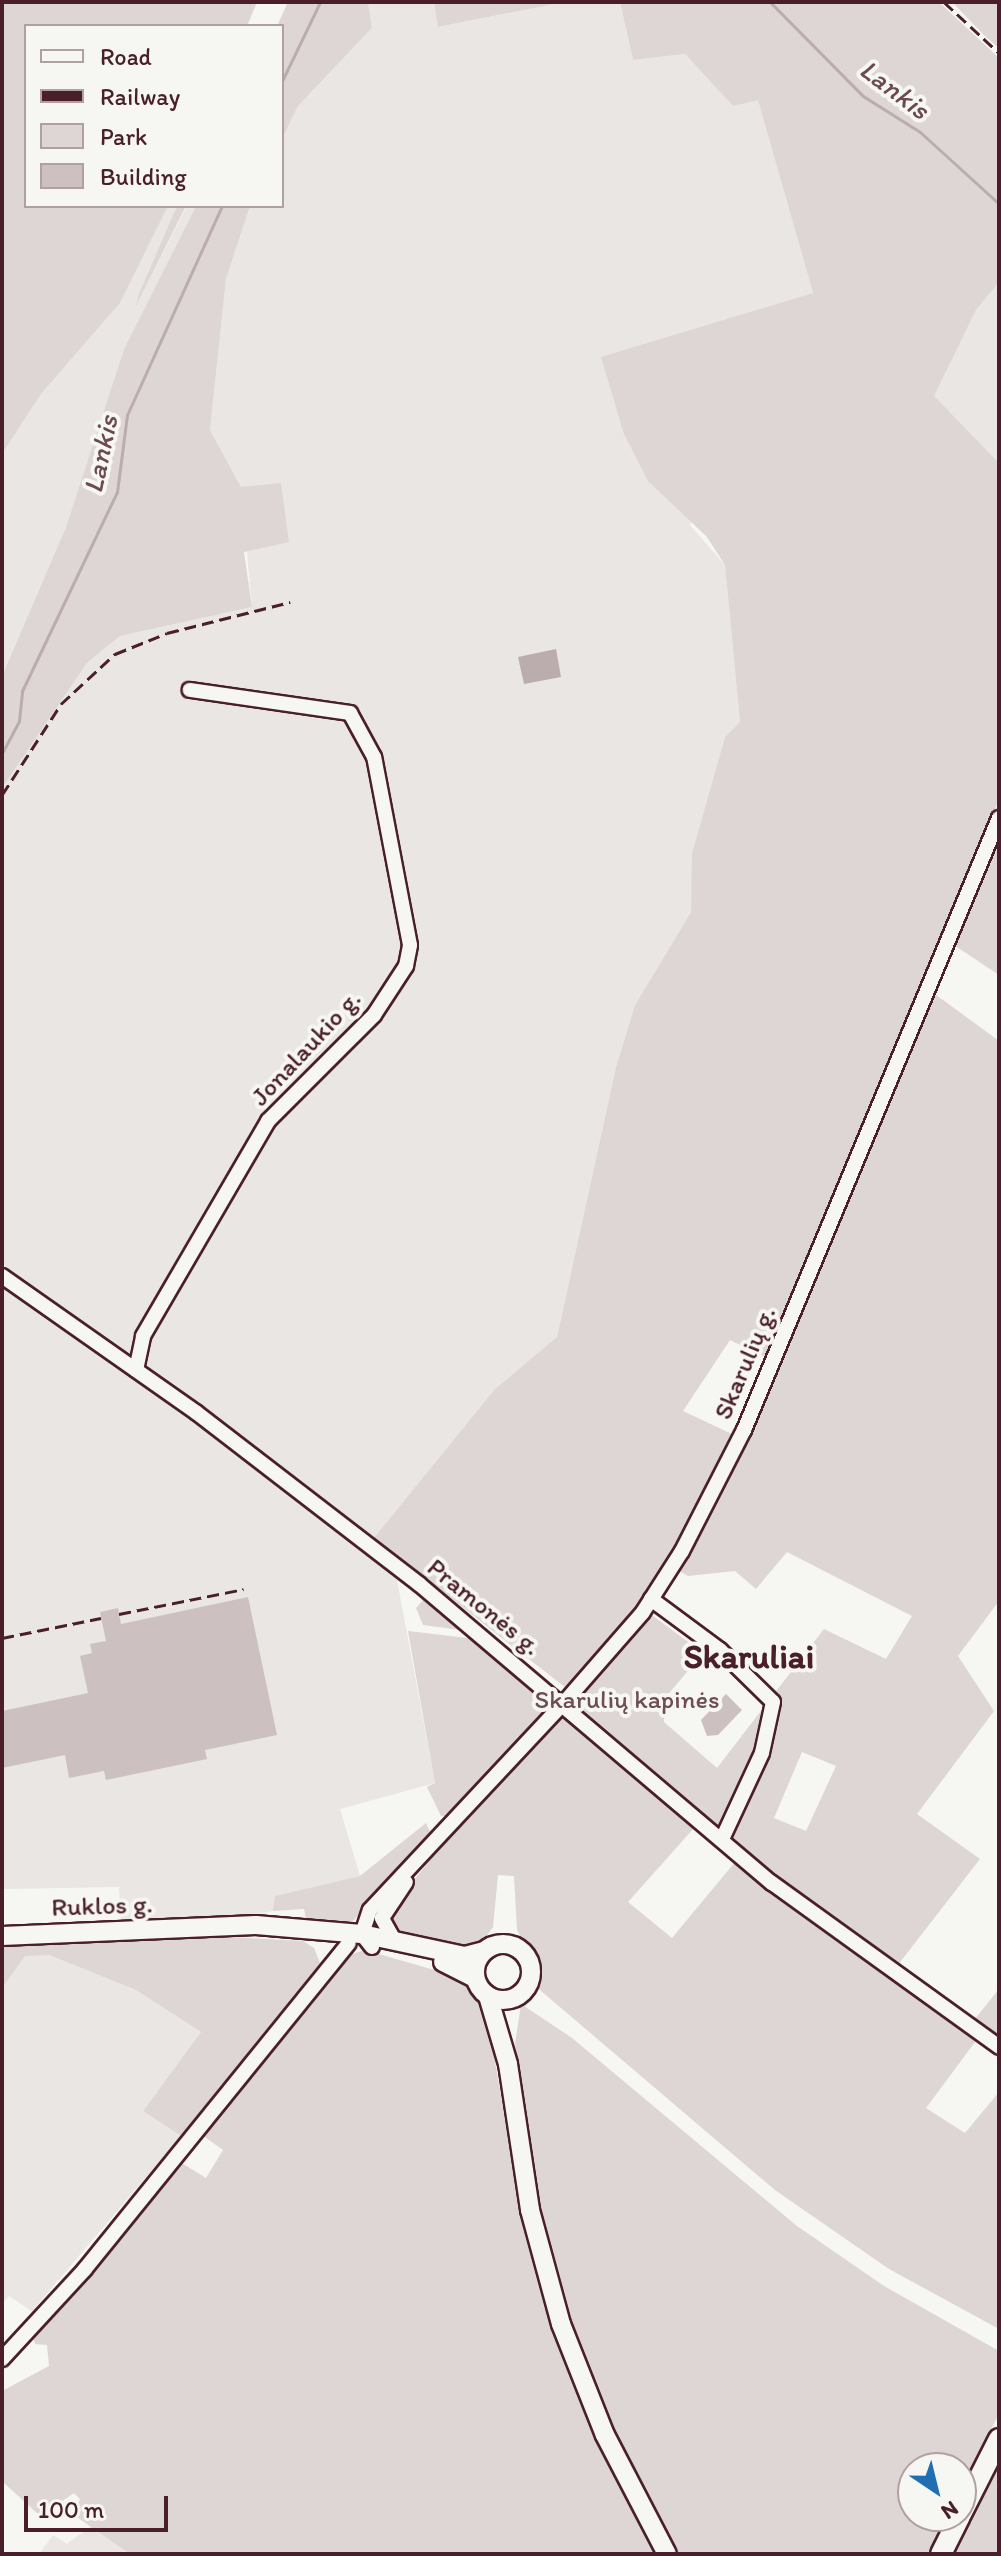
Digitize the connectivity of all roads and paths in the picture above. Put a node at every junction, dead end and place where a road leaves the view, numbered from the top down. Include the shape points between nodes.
1 (190, 690) dead end
2 (999, 818) edge
3 (2, 1276) edge
4 (136, 1370) junction
5 (651, 1599) junction
6 (562, 1705) junction
7 (723, 1837) junction
8 (422, 1859) junction
9 (2, 1936) edge
10 (394, 1940) junction
11 (361, 1941) junction
12 (484, 1951) junction
13 (475, 1978) junction
14 (488, 1996) junction
15 (518, 1996) junction
16 (999, 2047) edge
17 (508, 2064) junction
18 (2, 2359) edge
19 (999, 2439) edge
20 (977, 2482) edge
21 (952, 2532) edge
22 (667, 2554) edge
23 (941, 2554) edge

1 - 4 street, Jonalaukio g. via 350,713 374,757 410,945 406,966 374,1015 268,1121 143,1336
2 - 5 street, Skarulių g. via 744,1430
3 - 4 street, Pramonės g.
4 - 6 street, Pramonės g. via 422,1587
5 - 6 street, Skarulių g.
5 - 7 street via 720,1650 773,1702 762,1753
6 - 7 street, Pramonės g.
6 - 8 street, Skarulių g.
7 - 16 street, Pramonės g. via 772,1883
8 - 10 street, Skarulių g. via 382,1918
8 - 11 street, Skarulių g. via 370,1910
9 - 11 main road, Ruklos g. via 203,1928
10 - 11 main road
10 - 12 main road via 465,1956
11 - 13 main road via 462,1966
11 - 18 street, Skarulių g. via 85,2269
12 - 13 main road
12 - 15 main road via 504,1944 525,1954 531,1976
13 - 14 main road
14 - 15 main road
14 - 17 main road
15 - 17 main road via 510,2011
17 - 22 main road via 527,2195 561,2324 605,2435
19 - 20 highway
21 - 23 highway

